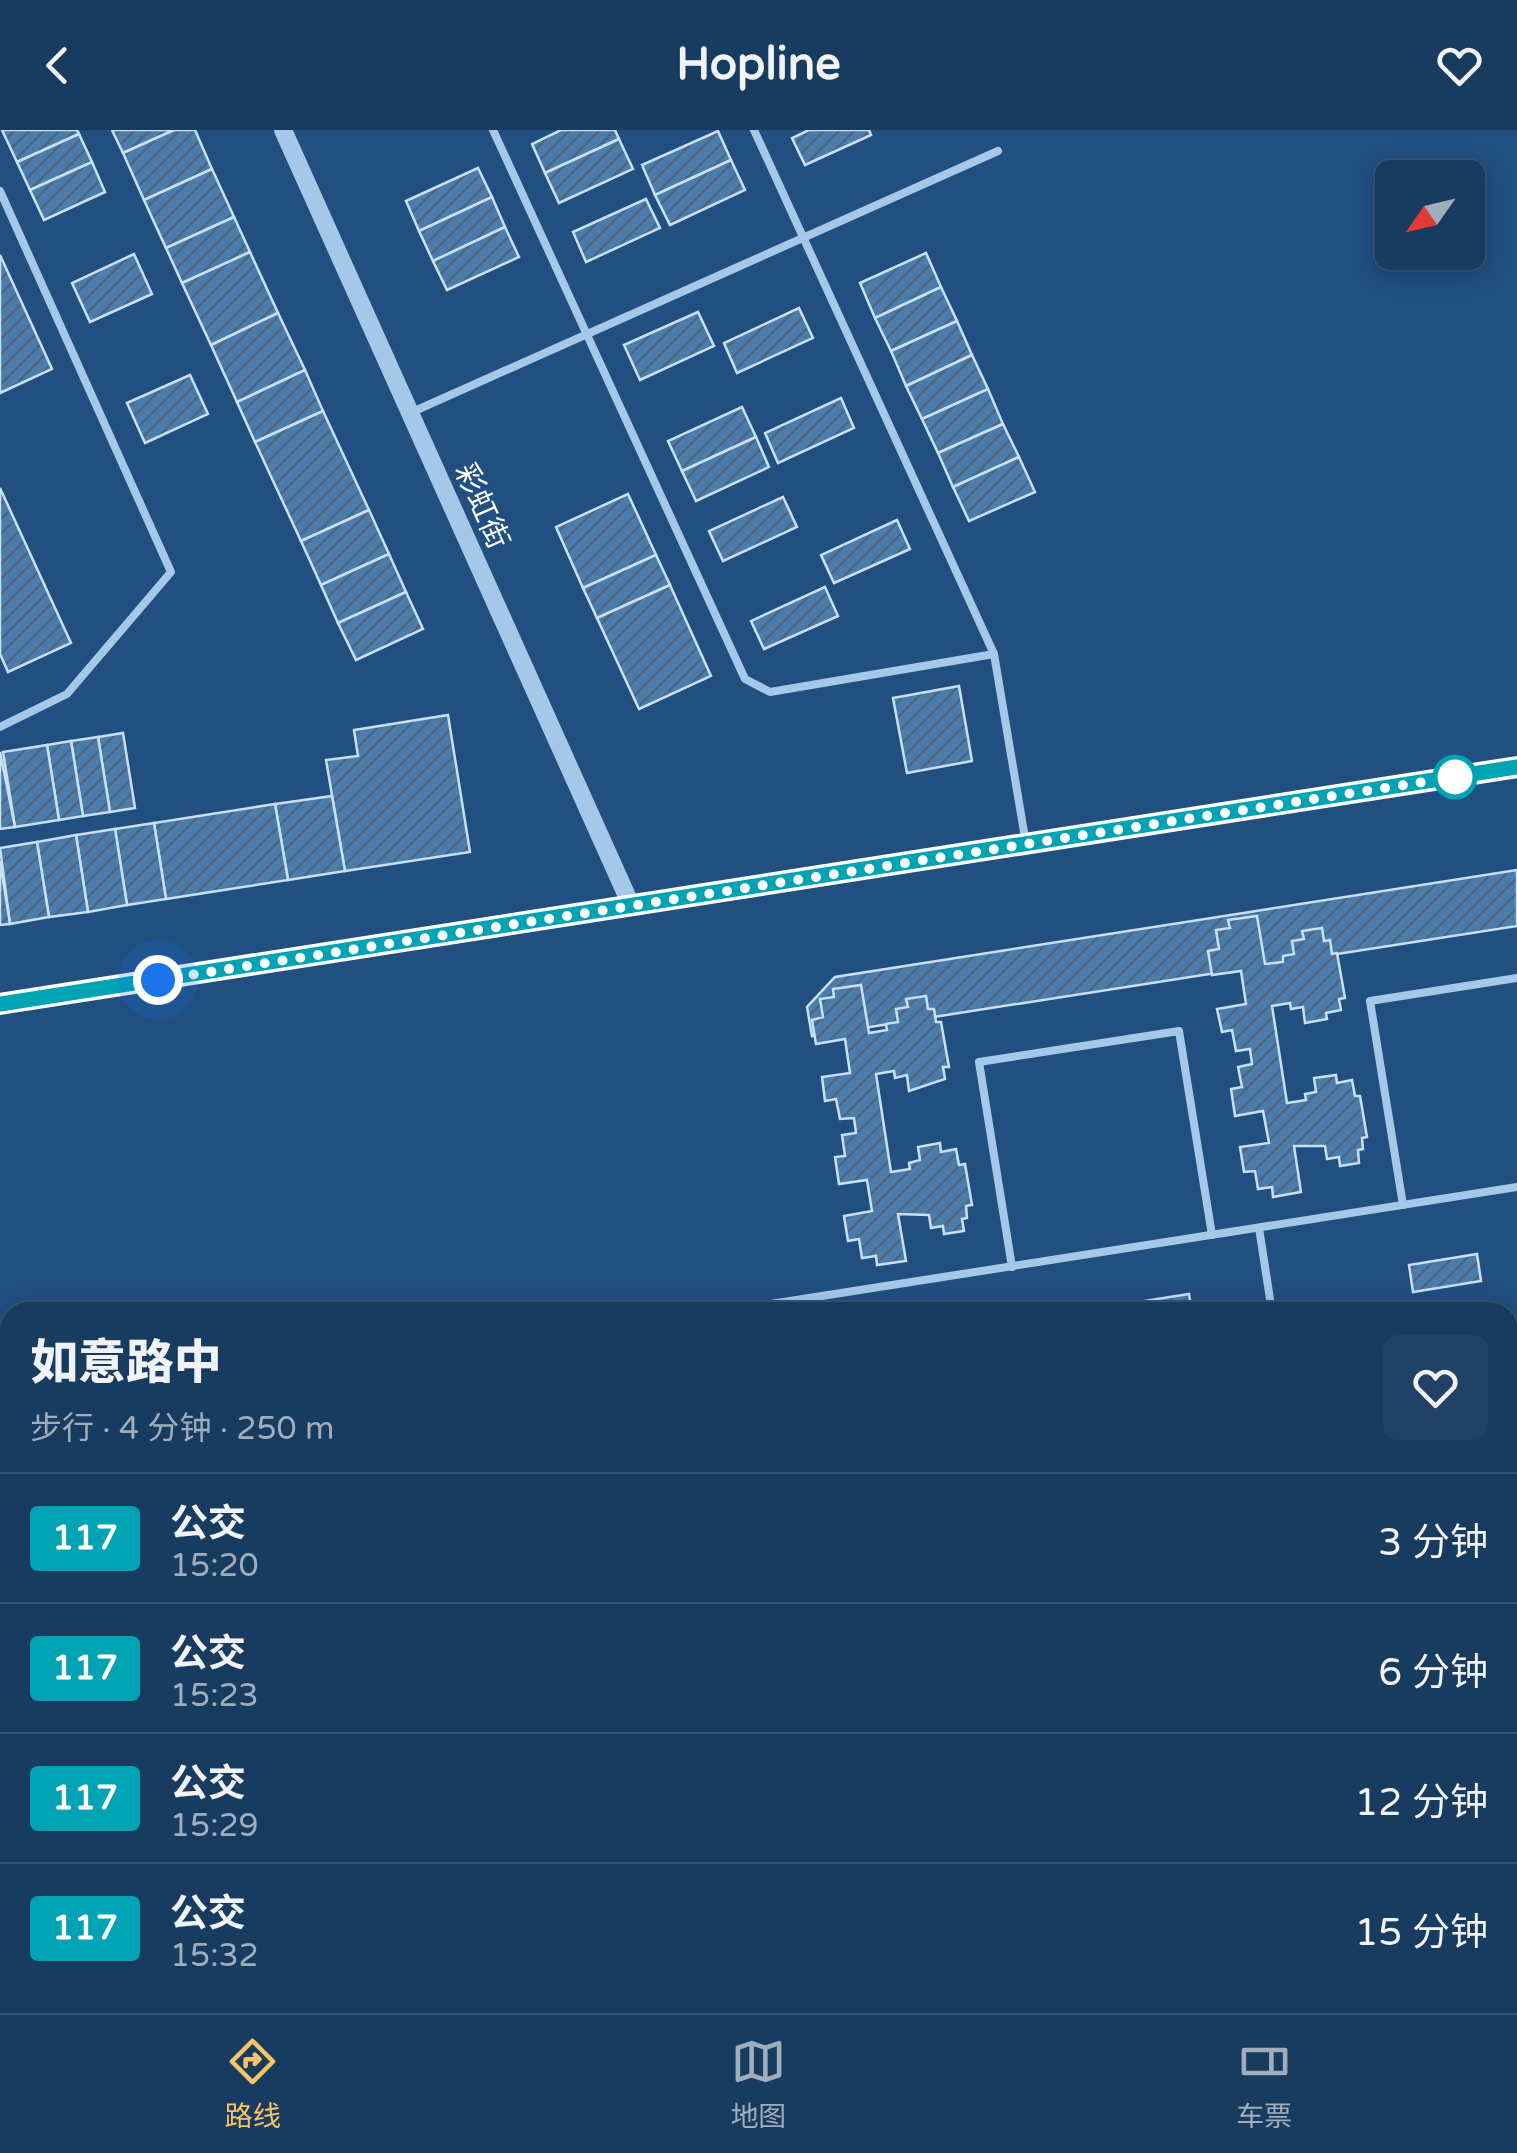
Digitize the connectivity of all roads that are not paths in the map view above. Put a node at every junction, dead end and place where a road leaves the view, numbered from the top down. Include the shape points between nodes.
1 (283, 130) edge
2 (494, 130) edge
3 (754, 130) edge
4 (998, 151) dead end
5 (0, 190) edge
6 (804, 238) junction
7 (587, 335) junction
8 (410, 414) junction
9 (994, 654) junction
10 (0, 727) edge
11 (1517, 767) edge
12 (1026, 844) junction
13 (631, 906) junction
14 (1517, 978) edge
15 (0, 1004) edge
16 (1517, 1188) edge
17 (1403, 1205) junction
18 (1258, 1228) junction
19 (1212, 1235) junction
20 (1012, 1266) junction
21 (783, 1302) edge
22 (1270, 1302) edge

1 - 8 street, 彩虹街
2 - 7 lane
3 - 6 lane
4 - 6 lane
5 - 10 lane via 171,572 67,694
6 - 7 lane
6 - 9 lane
7 - 8 lane
7 - 9 lane via 745,679 770,692
8 - 13 street, 彩虹街
9 - 12 lane
11 - 12 street
12 - 13 street
13 - 15 street
14 - 17 lane via 1370,1001
16 - 17 lane
17 - 18 lane
18 - 19 lane
18 - 22 lane
19 - 20 lane
19 - 20 lane via 1180,1031 979,1062
20 - 21 lane

